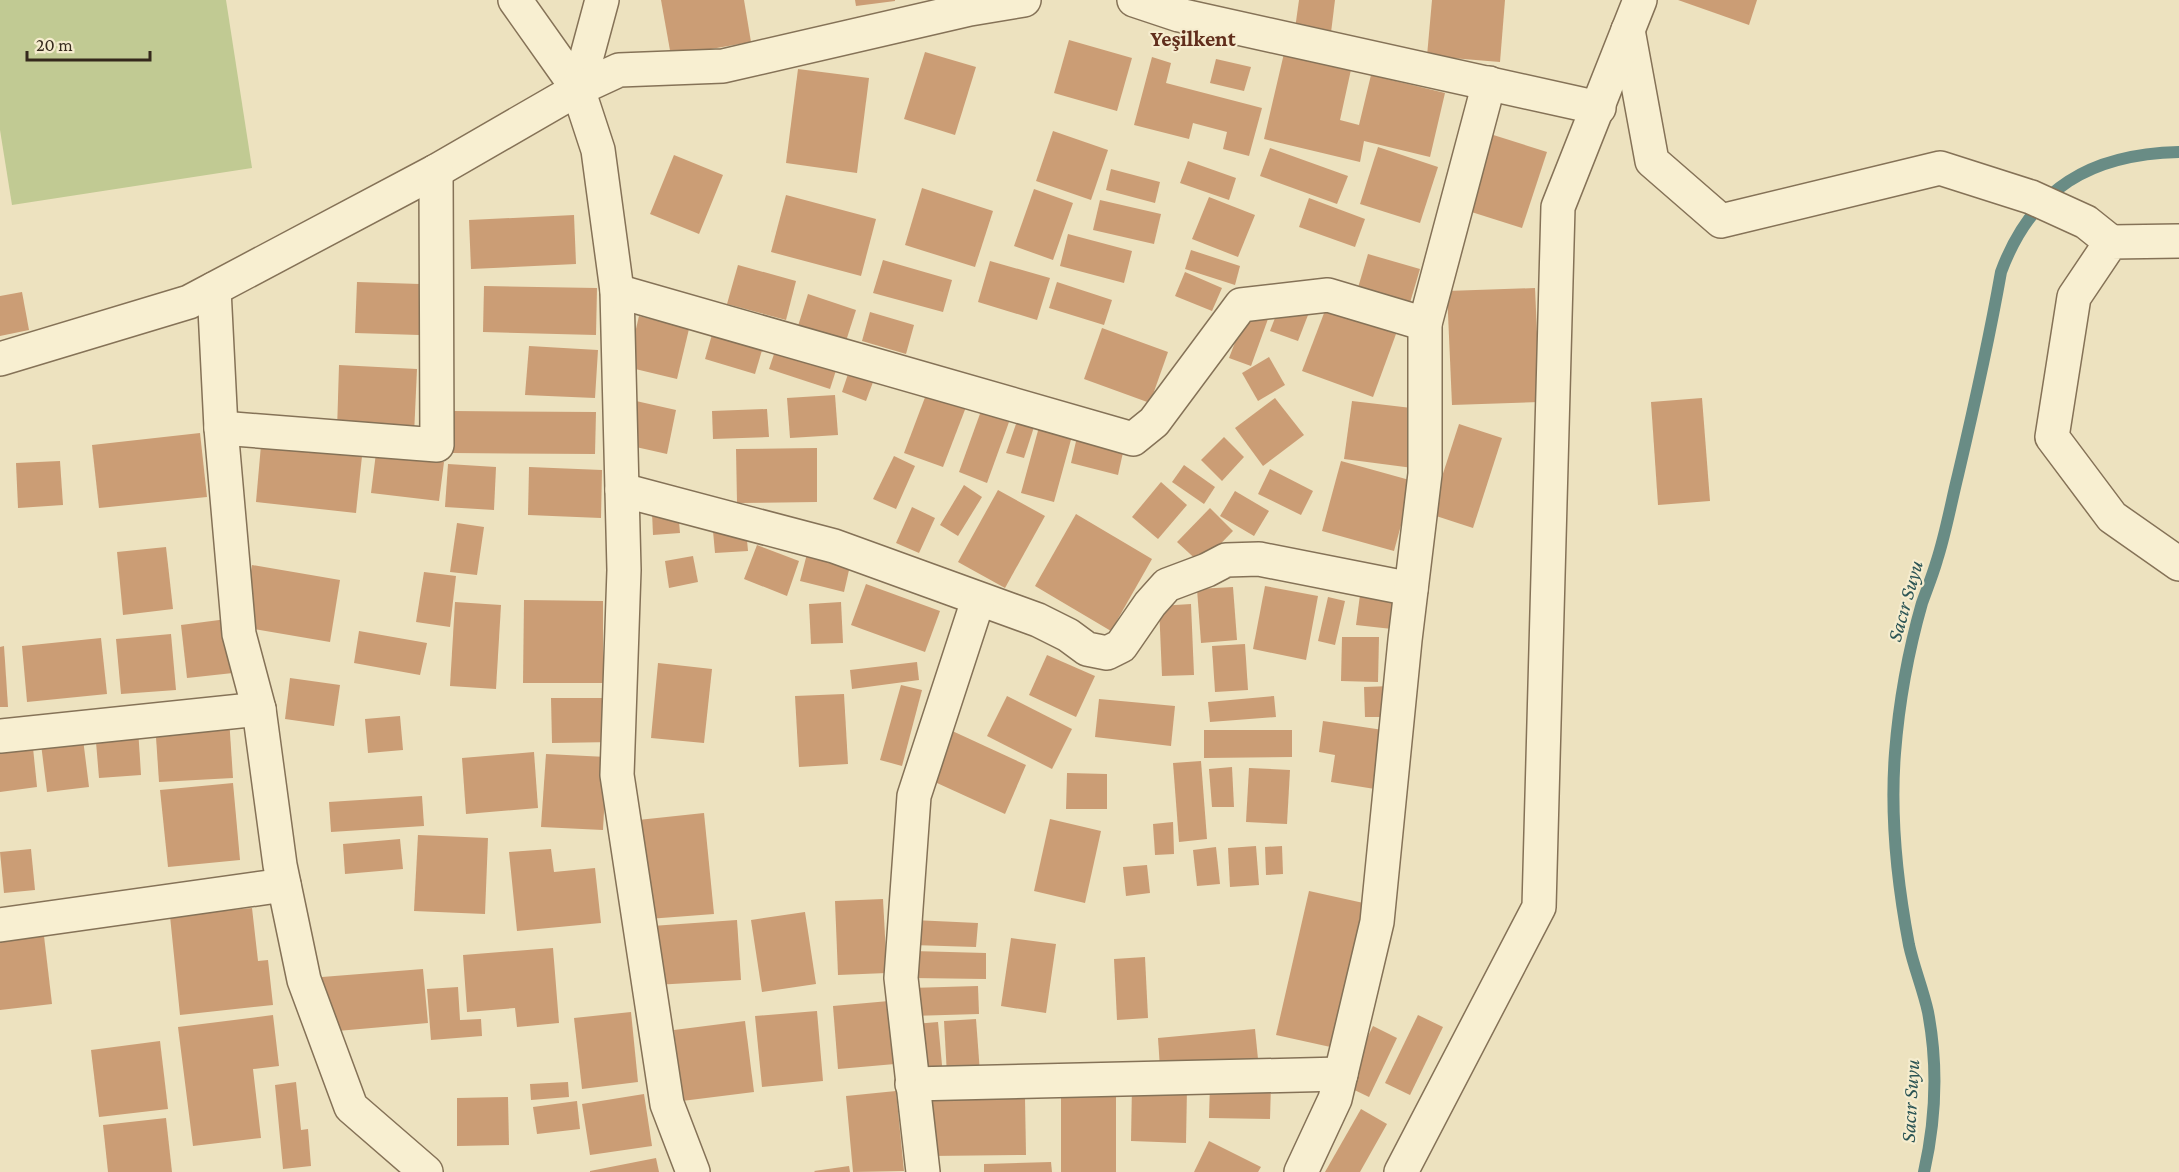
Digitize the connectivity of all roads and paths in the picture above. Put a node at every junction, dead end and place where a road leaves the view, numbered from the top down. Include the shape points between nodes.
1 (514, 0) edge
2 (603, 0) edge
3 (1024, 0) edge
4 (1134, 0) edge
5 (922, 10) edge
6 (1634, 15) edge
7 (1488, 83) junction
8 (578, 89) junction
9 (1599, 108) junction
10 (436, 171) junction
11 (2099, 232) junction
12 (2179, 241) edge
13 (214, 289) junction
14 (616, 291) junction
15 (1425, 324) junction
16 (0, 359) edge
17 (221, 428) junction
18 (622, 490) junction
19 (2179, 564) edge
20 (1411, 589) junction
21 (978, 600) junction
22 (259, 709) junction
23 (0, 736) edge
24 (284, 885) junction
25 (0, 925) edge
26 (1341, 1074) junction
27 (912, 1084) junction
28 (426, 1172) edge
29 (693, 1172) edge
30 (923, 1172) edge
31 (1301, 1172) edge
32 (1401, 1172) edge

1 - 8 street
2 - 8 street
3 - 5 street via 970,9
4 - 7 street via 1179,15
5 - 8 street via 723,66 619,70
6 - 9 street
6 - 11 street via 1652,161 1721,221 1940,168 2031,197
7 - 9 street
7 - 15 street
8 - 10 street
8 - 14 street via 598,150
9 - 32 street via 1558,207 1539,908
10 - 13 street
10 - 17 street via 437,445
11 - 12 street
11 - 19 street via 2074,297 2052,437 2112,517
13 - 16 street via 189,302
13 - 17 street
14 - 15 street via 1133,439 1154,422 1241,305 1328,295
14 - 18 street
15 - 20 street via 1425,474
17 - 22 street via 239,634
18 - 21 street via 834,546
18 - 29 street via 624,570 617,775 667,1104
20 - 21 street via 1259,559 1226,560 1167,585 1121,646 1107,653 1087,649 1038,620
20 - 26 street via 1377,922
21 - 27 street via 914,796 901,978
22 - 23 street
22 - 24 street
24 - 25 street
24 - 28 street via 304,980 351,1107
26 - 27 street
26 - 31 street via 1335,1099
27 - 30 street

